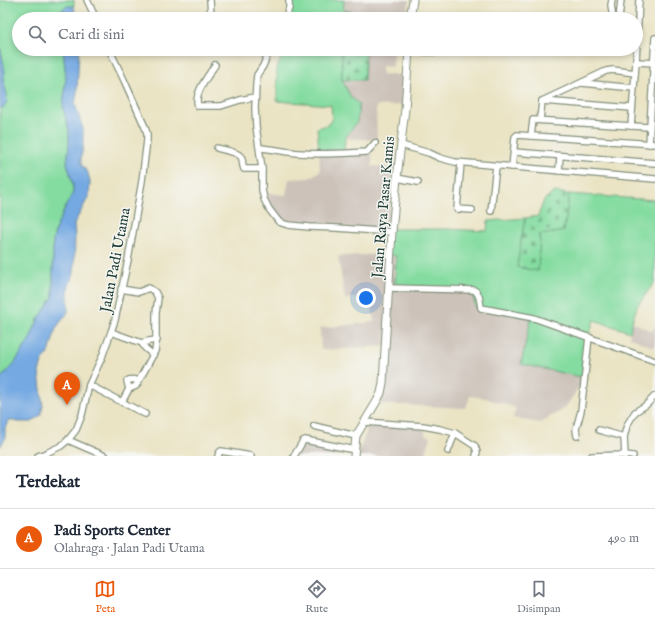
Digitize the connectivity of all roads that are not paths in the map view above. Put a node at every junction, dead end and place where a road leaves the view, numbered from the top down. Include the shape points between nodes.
1 (87, 0) edge
2 (210, 0) edge
3 (289, 0) edge
4 (413, 0) edge
5 (612, 0) edge
6 (621, 0) edge
7 (639, 0) edge
8 (93, 12) edge
9 (211, 12) edge
10 (288, 12) edge
11 (411, 12) edge
12 (612, 12) edge
13 (620, 12) edge
14 (638, 12) edge
15 (655, 38) edge
16 (112, 56) edge
17 (267, 56) edge
18 (409, 56) edge
19 (636, 56) edge
20 (636, 62) junction
21 (655, 63) edge
22 (215, 65) dead end
23 (635, 73) junction
24 (582, 83) junction
25 (634, 88) junction
26 (256, 97) junction
27 (542, 101) junction
28 (632, 108) junction
29 (540, 120) junction
30 (631, 126) junction
31 (649, 127) junction
32 (531, 136) junction
33 (374, 143) dead end
34 (652, 144) edge
35 (401, 145) junction
36 (217, 148) dead end
37 (260, 148) junction
38 (514, 152) junction
39 (560, 156) junction
40 (461, 163) junction
41 (655, 163) edge
42 (496, 166) junction
43 (512, 167) junction
44 (262, 169) junction
45 (559, 171) junction
46 (397, 178) junction
47 (655, 179) edge
48 (418, 182) dead end
49 (472, 210) dead end
50 (491, 211) dead end
51 (392, 232) junction
52 (389, 288) junction
53 (121, 289) junction
54 (112, 332) junction
55 (589, 337) junction
56 (157, 340) junction
57 (142, 343) junction
58 (153, 355) junction
59 (655, 361) edge
60 (139, 381) junction
61 (88, 385) junction
62 (129, 390) junction
63 (654, 398) edge
64 (122, 402) junction
65 (145, 414) dead end
66 (364, 422) junction
67 (314, 426) dead end
68 (599, 430) dead end
69 (455, 433) junction
70 (356, 436) junction
71 (577, 436) dead end
72 (624, 437) junction
73 (68, 440) junction
74 (448, 450) dead end
75 (354, 453) edge
76 (625, 455) edge
77 (38, 456) edge
78 (105, 456) edge
79 (218, 456) edge
80 (251, 456) edge
81 (294, 456) edge
82 (476, 456) edge
83 (592, 456) edge
84 (633, 456) edge

1 - 8 street
2 - 9 street
3 - 10 street
4 - 11 main road
5 - 12 street
6 - 13 street
7 - 14 street
15 - 21 street
16 - 53 street, Jalan Padi Utama via 147,134 142,181
17 - 26 street via 257,76
18 - 35 main road, Jalan Raya Pasar Kamis
19 - 20 street
20 - 21 street
20 - 23 street
21 - 31 street
22 - 26 street via 199,92 196,103 198,106 221,106
23 - 24 street via 609,70
23 - 25 street
24 - 25 street
24 - 27 street
25 - 28 street
26 - 37 street via 256,126
27 - 28 street
27 - 29 street
28 - 30 street
29 - 30 street
29 - 32 street via 533,120
30 - 31 street
31 - 34 street
32 - 34 street
32 - 38 street via 515,136
33 - 37 street via 367,152 300,153
35 - 40 street
35 - 46 main road, Jalan Raya Pasar Kamis
36 - 44 street via 240,155 244,169
37 - 44 street
38 - 39 street
38 - 43 street
39 - 41 street
39 - 45 street
40 - 42 street
40 - 49 street via 457,209
42 - 43 street
42 - 50 street
43 - 45 street
44 - 51 street via 264,199 279,222 309,227
45 - 47 street
46 - 48 street
46 - 51 main road, Jalan Raya Pasar Kamis
51 - 52 main road, Jalan Raya Pasar Kamis
52 - 55 street via 474,290 478,293 480,308 534,318
52 - 66 main road, Jalan Raya Pasar Kamis via 383,383 381,393
53 - 54 street, Jalan Padi Utama
53 - 56 street via 139,292 149,288 157,294
54 - 57 street
54 - 61 street, Jalan Padi Utama
55 - 59 street
55 - 71 street
56 - 57 street
56 - 58 street
57 - 58 street
58 - 60 street
60 - 62 street
60 - 62 street via 129,380
61 - 64 street
61 - 73 street, Jalan Padi Utama via 79,423
62 - 64 street
63 - 72 street via 635,412 627,425
64 - 65 street
66 - 69 street via 423,426
66 - 70 main road, Jalan Raya Pasar Kamis
67 - 70 street
68 - 72 street
69 - 74 street
69 - 82 street via 474,446
70 - 75 main road, Jalan Raya Pasar Kamis
72 - 76 street
73 - 77 street, Jalan Padi Utama
73 - 78 street
75 - 81 street via 305,440
76 - 83 street
76 - 84 street
79 - 80 street via 221,451

